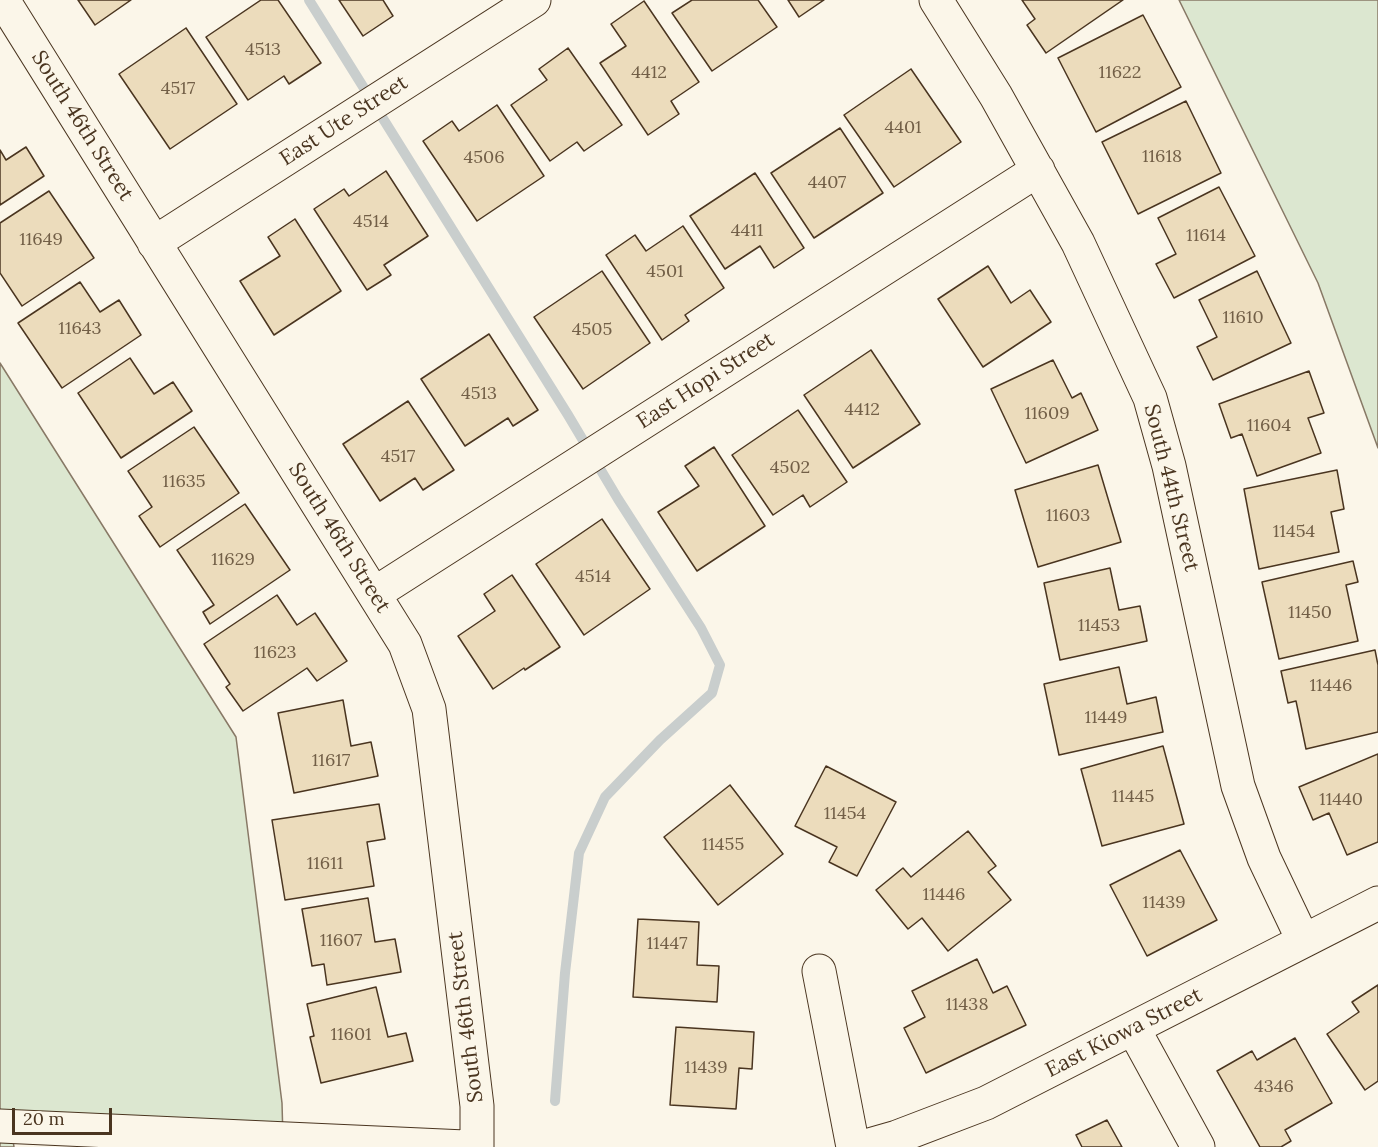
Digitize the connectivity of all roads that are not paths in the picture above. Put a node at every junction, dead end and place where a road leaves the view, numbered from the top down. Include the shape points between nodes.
1 (3, 0) edge
2 (534, 0) edge
3 (936, 0) edge
4 (1038, 170) junction
5 (154, 243) junction
6 (374, 594) junction
7 (1378, 903) edge
8 (1303, 940) junction
9 (819, 971) dead end
10 (1133, 1028) junction
11 (0, 1126) edge
12 (465, 1147) edge
13 (477, 1147) edge
14 (853, 1147) edge
15 (862, 1147) edge
16 (1198, 1147) edge

1 - 5 street, South 46th Street
2 - 5 street, East Ute Street
3 - 4 street, South 44th Street
4 - 6 street, East Hopi Street
4 - 8 street, South 44th Street via 1078,243 1150,398 1169,466 1238,786 1264,858
5 - 6 street, South 46th Street
6 - 13 street, South 46th Street via 405,644 429,709 477,1106
7 - 8 street, East Kiowa Street
8 - 10 street, East Kiowa Street
9 - 14 street
10 - 15 street, East Kiowa Street via 986,1104
10 - 16 street
11 - 12 street

